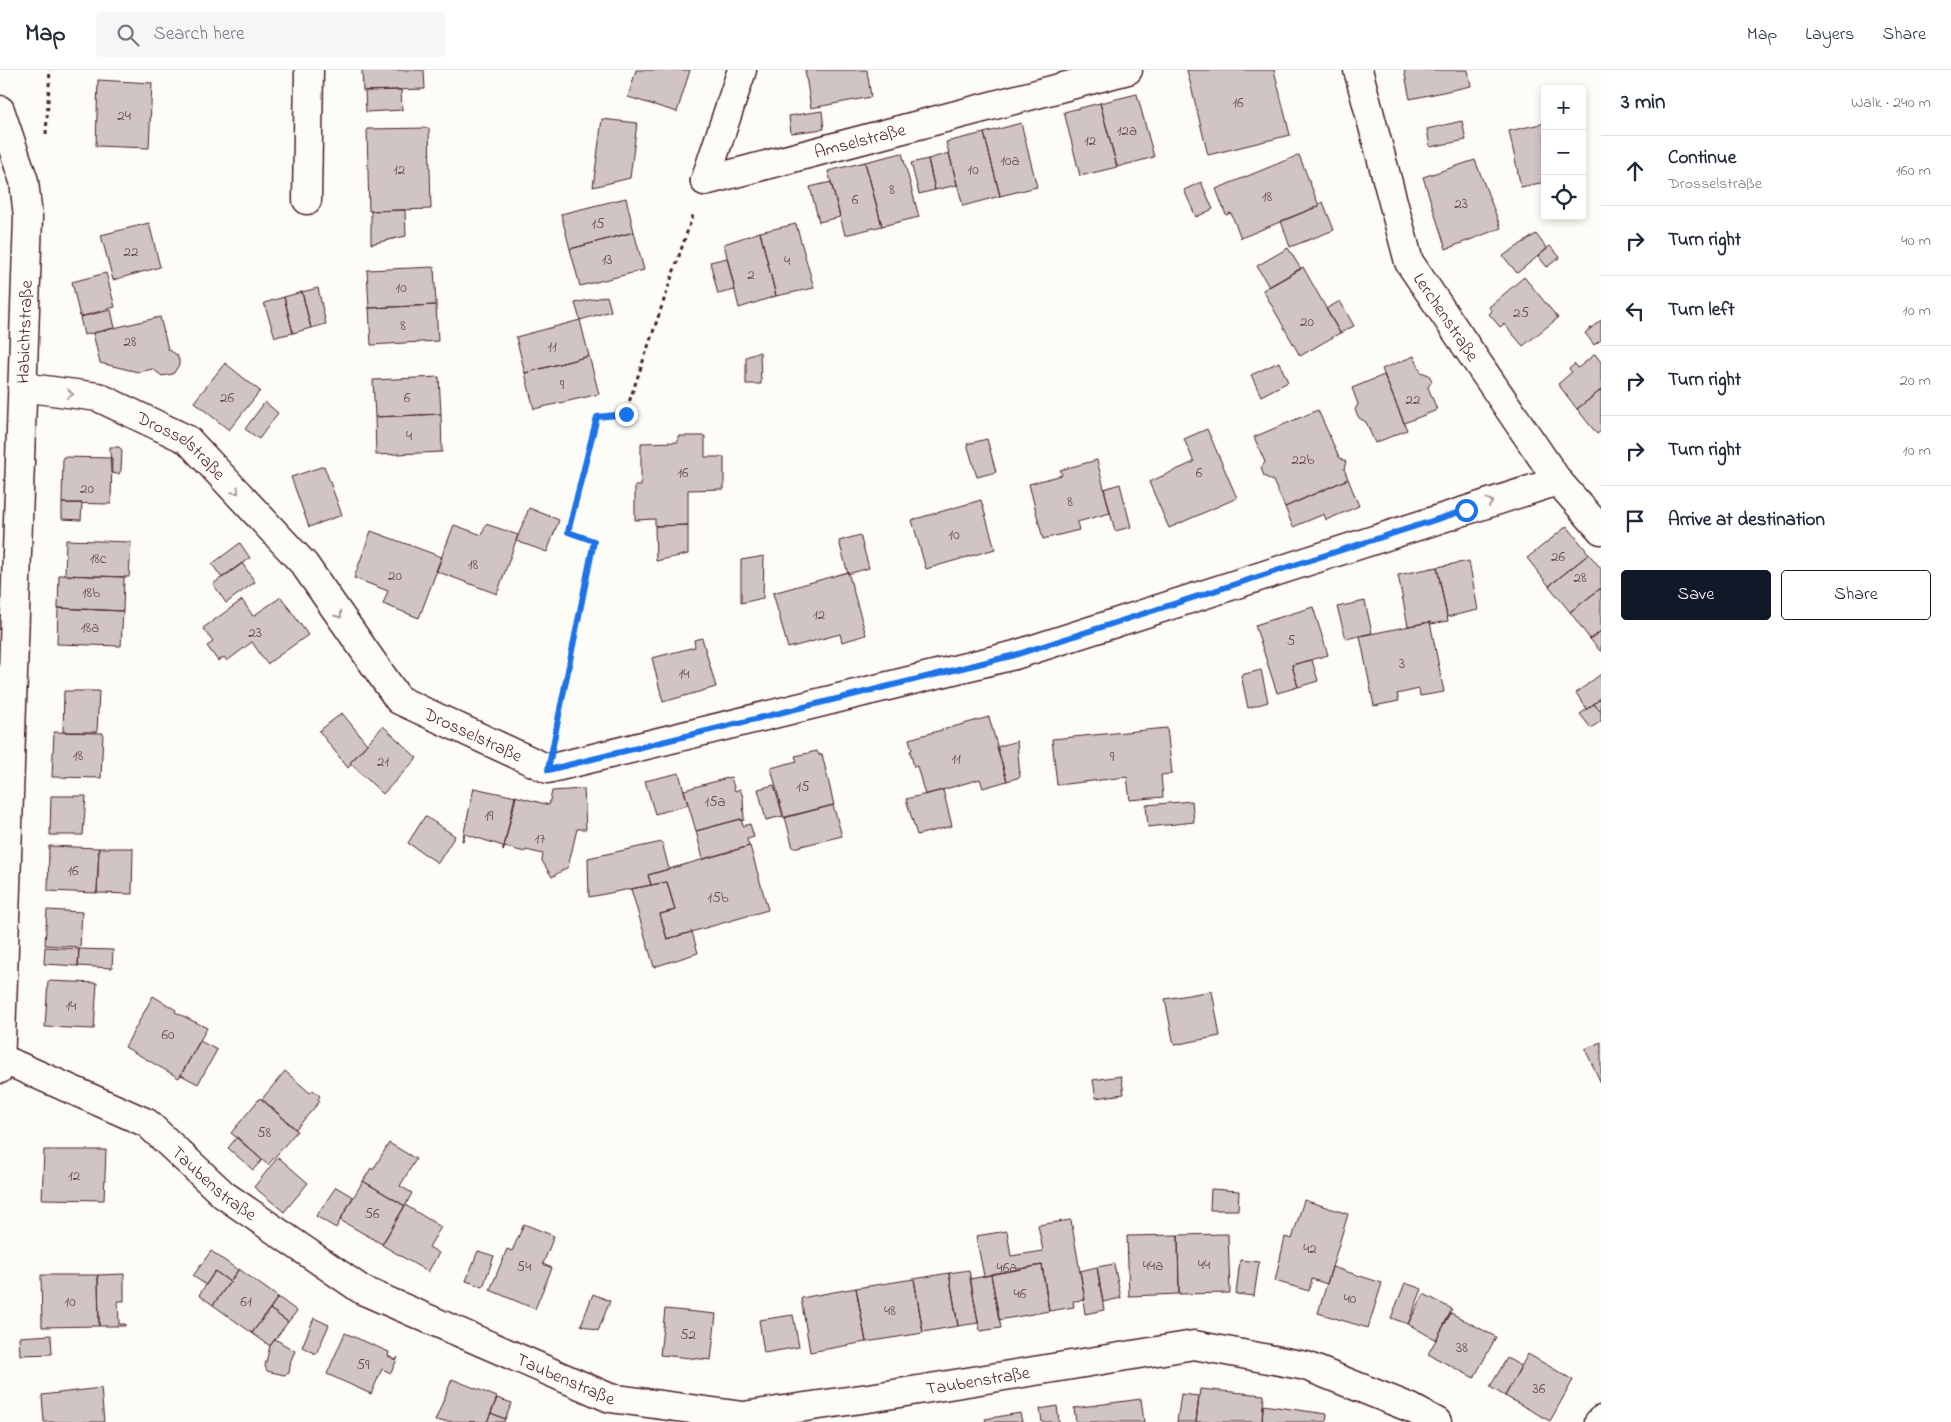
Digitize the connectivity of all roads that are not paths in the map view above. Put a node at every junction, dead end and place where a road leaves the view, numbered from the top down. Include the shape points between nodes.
1 (309, 70) edge
2 (742, 70) edge
3 (1128, 70) edge
4 (1358, 70) edge
5 (0, 110) edge
6 (307, 200) dead end
7 (22, 388) junction
8 (1558, 481) junction
9 (1601, 530) edge
10 (0, 1058) edge
11 (0, 1069) edge
12 (1437, 1422) edge

1 - 6 street
2 - 3 street, Amselstraße via 705,181
4 - 8 street, Lerchenstraße via 1409,262
5 - 7 street, Habichtstraße via 24,182 28,217
7 -> 8 street, Drosselstraße via 98,397 188,440 304,564 399,700 548,770 1015,655
7 - 10 street, Habichtstraße
8 - 9 street, Lerchenstraße
10 - 11 street, Habichtstraße
10 - 12 street, Taubenstraße via 147,1123 224,1194 362,1290 610,1398 743,1416 1194,1345 1306,1366 1411,1408

